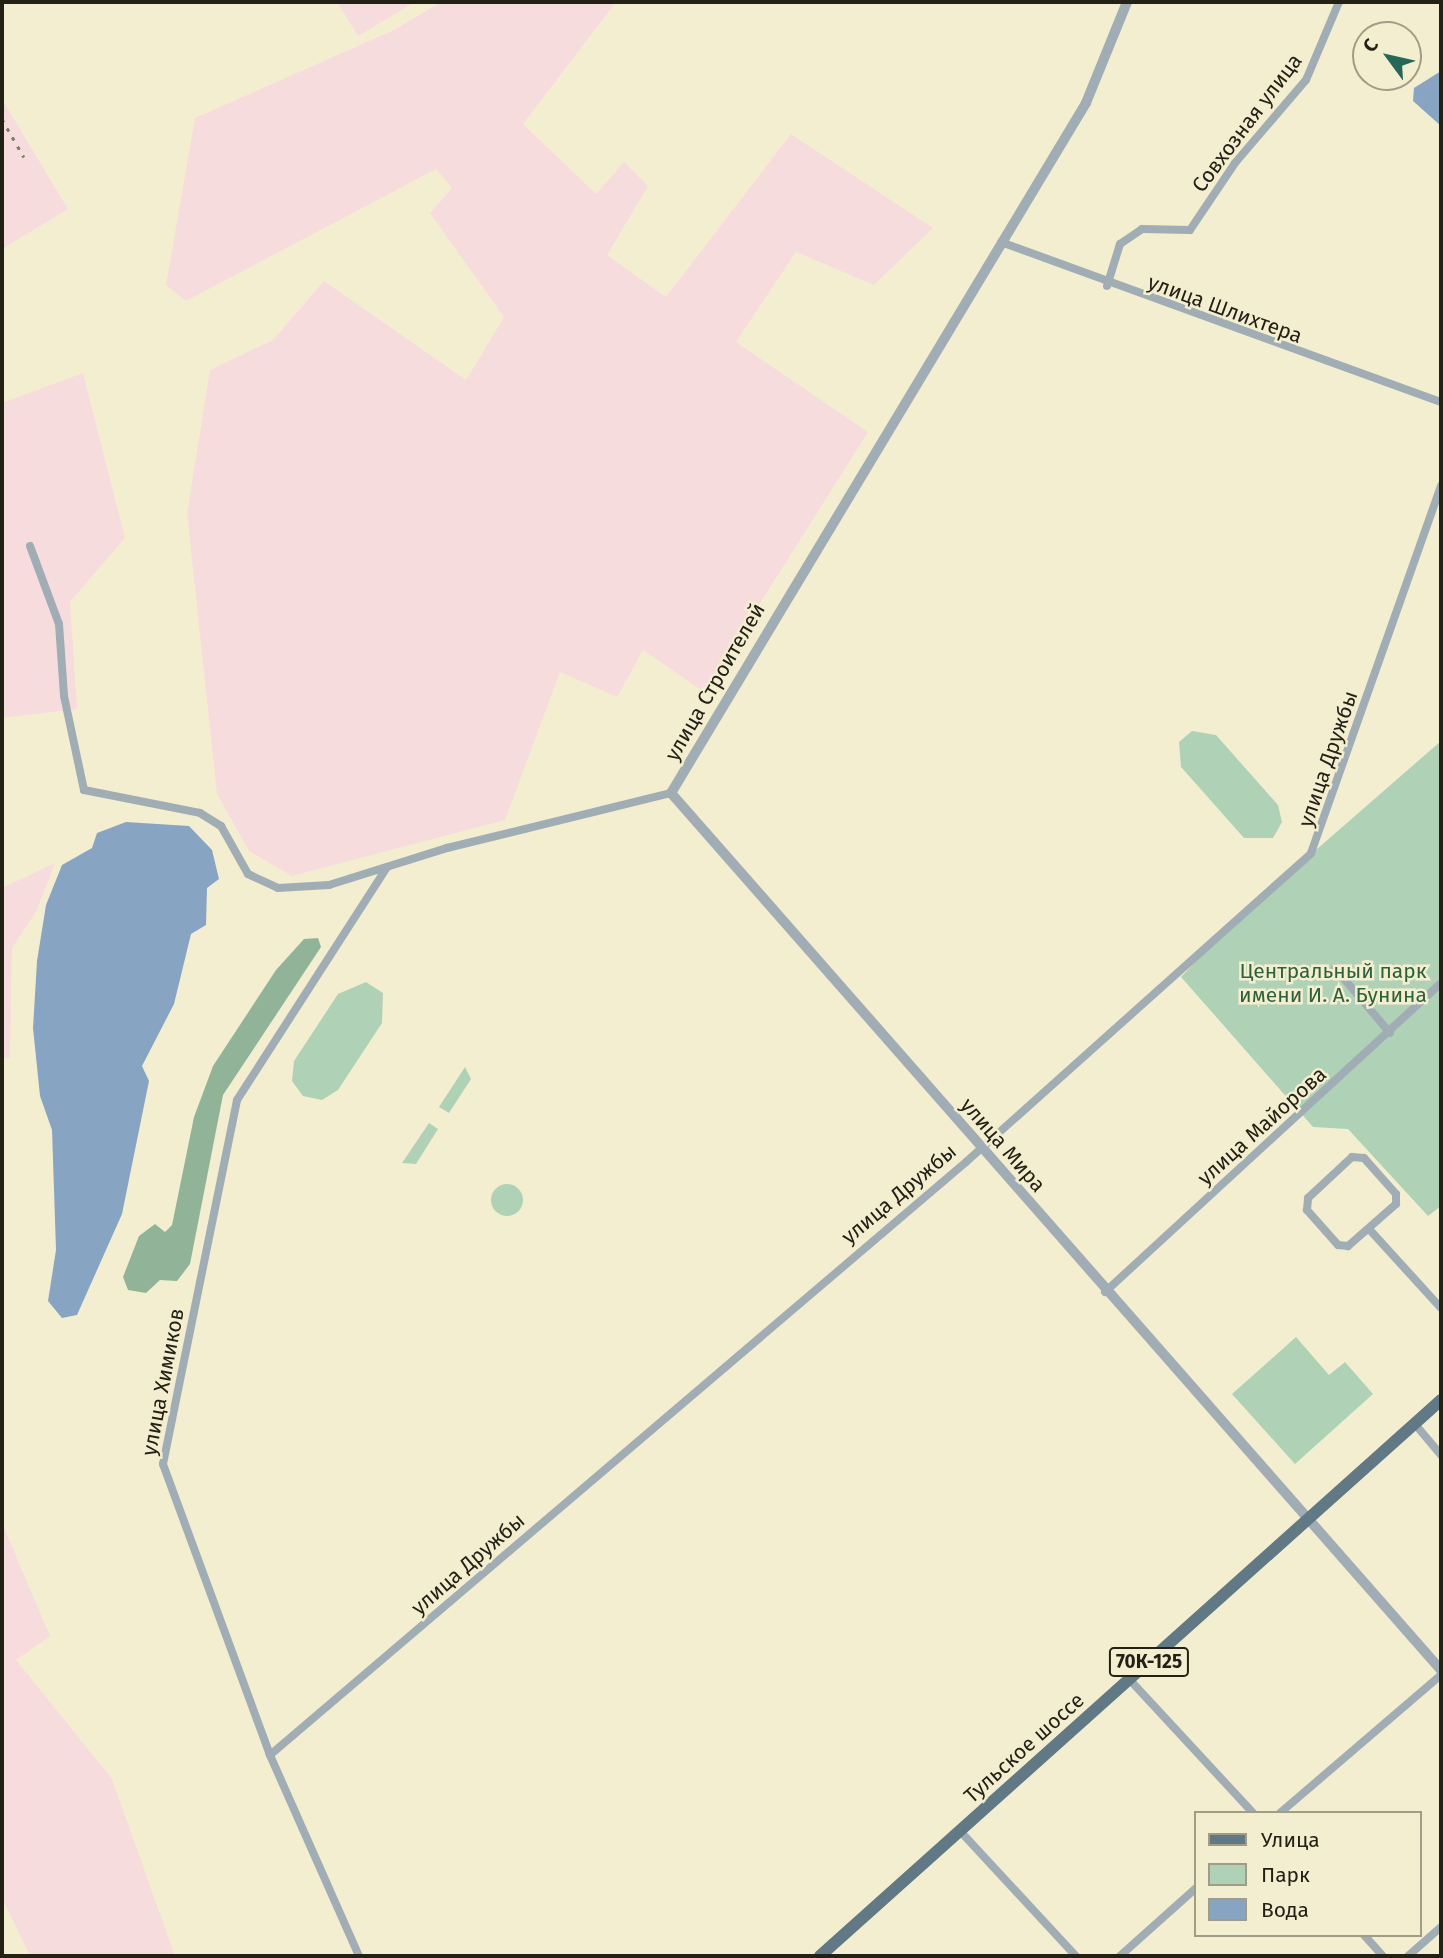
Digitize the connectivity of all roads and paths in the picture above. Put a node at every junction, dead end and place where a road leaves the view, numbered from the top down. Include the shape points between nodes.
1 (1127, 2) edge
2 (1339, 2) edge
3 (1001, 242) junction
4 (1107, 286) junction
5 (1441, 402) edge
6 (1441, 485) edge
7 (30, 546) dead end
8 (671, 793) junction
9 (387, 867) junction
10 (1335, 968) dead end
11 (1440, 984) edge
12 (1390, 1033) junction
13 (980, 1148) junction
14 (1369, 1229) junction
15 (1105, 1292) junction
16 (1441, 1308) edge
17 (1441, 1400) edge
18 (1414, 1423) junction
19 (1441, 1455) edge
20 (1308, 1520) junction
21 (1441, 1673) edge
22 (1129, 1679) junction
23 (270, 1755) junction
24 (1251, 1811) edge
25 (1282, 1811) edge
26 (961, 1832) junction
27 (1194, 1890) edge
28 (1441, 1927) edge
29 (1366, 1937) edge
30 (359, 1956) edge
31 (820, 1956) edge
32 (1076, 1956) edge
33 (1120, 1956) edge
34 (1383, 1956) edge
35 (1408, 1956) edge

1 - 3 street, улица Строителей via 1086,103
2 - 4 street, Совхозная улица via 1306,80 1235,163 1190,230 1142,229 1120,244
3 - 4 street, улица Шлихтера
3 - 8 street, улица Строителей
4 - 5 street, улица Шлихтера
6 - 13 street, улица Дружбы via 1311,853
7 - 9 street, улица Строителей via 59,624 64,696 84,790 200,813 221,826 248,874 278,888 329,885
8 - 9 street, улица Строителей
8 - 13 street, улица Мира
9 - 23 street, улица Химиков via 237,1100 163,1464
10 - 12 street
11 - 12 street, улица Майорова
12 - 15 street, улица Майорова
13 - 15 street, улица Мира
13 - 23 street, улица Дружбы
14 - 14 street via 1338,1245 1307,1210 1308,1198 1352,1157 1364,1158 1396,1194 1396,1204
14 - 16 street
15 - 20 street, улица Мира
17 - 18 main road, Тульское шоссе / 70К-125
18 - 19 street
18 - 20 main road, Тульское шоссе / 70К-125
20 - 21 street, улица Мира
20 - 22 main road, Тульское шоссе / 70К-125
21 - 25 street
22 - 24 street
22 - 26 main road, Тульское шоссе / 70К-125
23 - 30 street, улица Химиков
26 - 31 main road, Тульское шоссе / 70К-125
26 - 32 street
27 - 33 street
28 - 35 street
29 - 34 street

